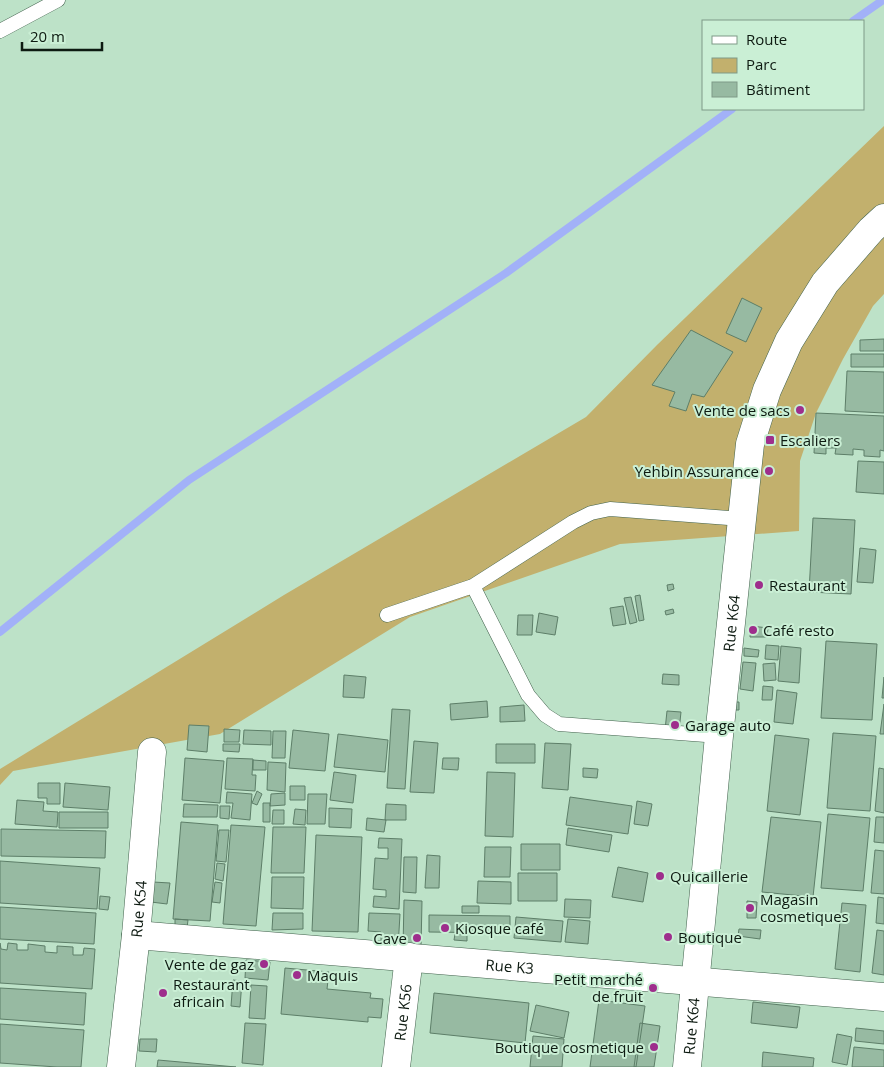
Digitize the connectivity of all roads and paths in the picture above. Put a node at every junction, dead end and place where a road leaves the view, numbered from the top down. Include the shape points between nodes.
1 (58, 0) edge
2 (0, 31) edge
3 (884, 218) edge
4 (742, 519) junction
5 (473, 586) junction
6 (387, 615) dead end
7 (719, 736) junction
8 (152, 752) dead end
9 (136, 935) junction
10 (409, 957) junction
11 (696, 982) junction
12 (884, 997) edge
13 (121, 1067) edge
14 (396, 1067) edge
15 (687, 1067) edge

1 - 2 lane
3 - 4 street, Rue K64 via 825,283 789,341 766,390 750,444
4 - 5 lane via 610,509 591,513
4 - 7 street, Rue K64
5 - 6 lane
5 - 7 lane via 528,694 545,715 559,724
7 - 11 street, Rue K64
8 - 9 street, Rue K54
9 - 10 street, Rue K3
9 - 13 street, Rue K54
10 - 11 street, Rue K3
10 - 14 street, Rue K56
11 - 12 street, Rue K3
11 - 15 street, Rue K64

